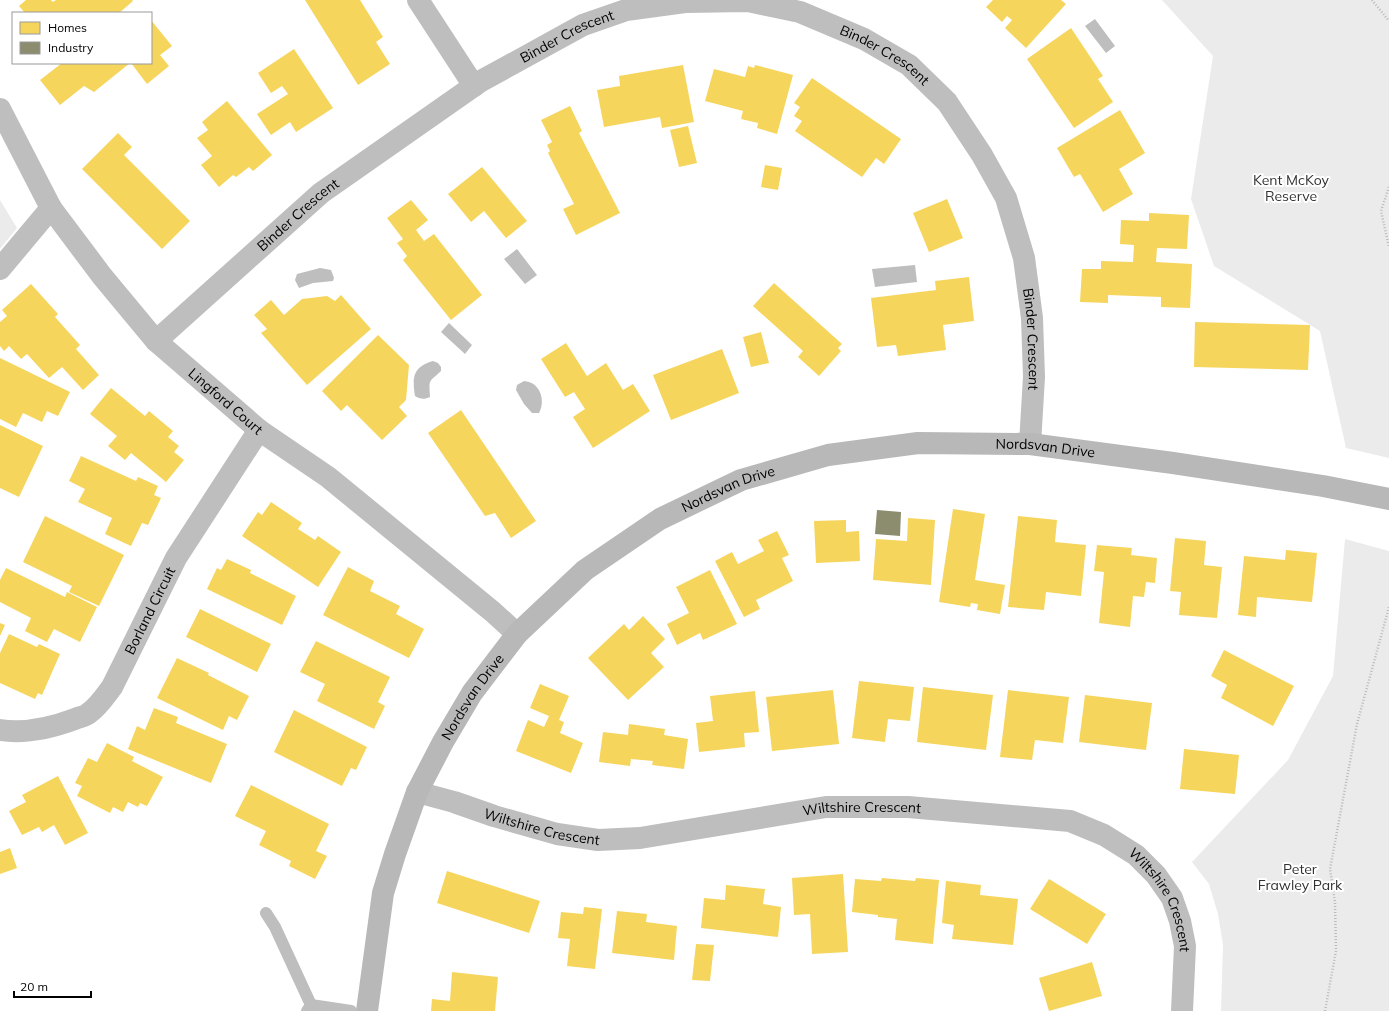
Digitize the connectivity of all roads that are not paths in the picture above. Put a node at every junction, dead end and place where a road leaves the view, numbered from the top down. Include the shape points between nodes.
1 (418, 0) edge
2 (474, 86) junction
3 (0, 109) edge
4 (51, 208) junction
5 (0, 268) edge
6 (156, 341) junction
7 (259, 430) junction
8 (1030, 444) junction
9 (1389, 498) edge
10 (517, 634) junction
11 (0, 730) edge
12 (417, 792) junction
13 (266, 913) dead end
14 (309, 1008) edge
15 (352, 1011) edge
16 (367, 1011) edge
17 (1182, 1011) edge

1 - 2 street
2 - 6 street, Binder Crescent via 320,193
2 - 8 street, Binder Crescent via 583,25 626,10 685,2 748,1 800,12 864,39 909,65 946,102 982,155 1006,198 1024,258 1032,318 1034,378
3 - 4 street, Lingford Court
4 - 5 street
4 - 6 street, Lingford Court via 102,276
6 - 7 street, Lingford Court
7 - 10 street, Lingford Court via 328,477
7 - 11 street, Borland Circuit via 176,558 112,687 101,702 88,714 57,726 28,731
8 - 9 street, Nordsvan Drive via 1244,474
8 - 10 street, Nordsvan Drive via 918,442 828,455 741,480 660,519 585,570
10 - 12 street, Nordsvan Drive via 472,693
12 - 16 street, Nordsvan Drive via 383,894
12 - 17 street, Wiltshire Crescent via 557,834 598,840 640,838 826,807 908,807 1070,821 1104,835 1136,855 1156,875 1172,898 1185,946
13 - 14 lane via 275,927
14 - 15 lane

